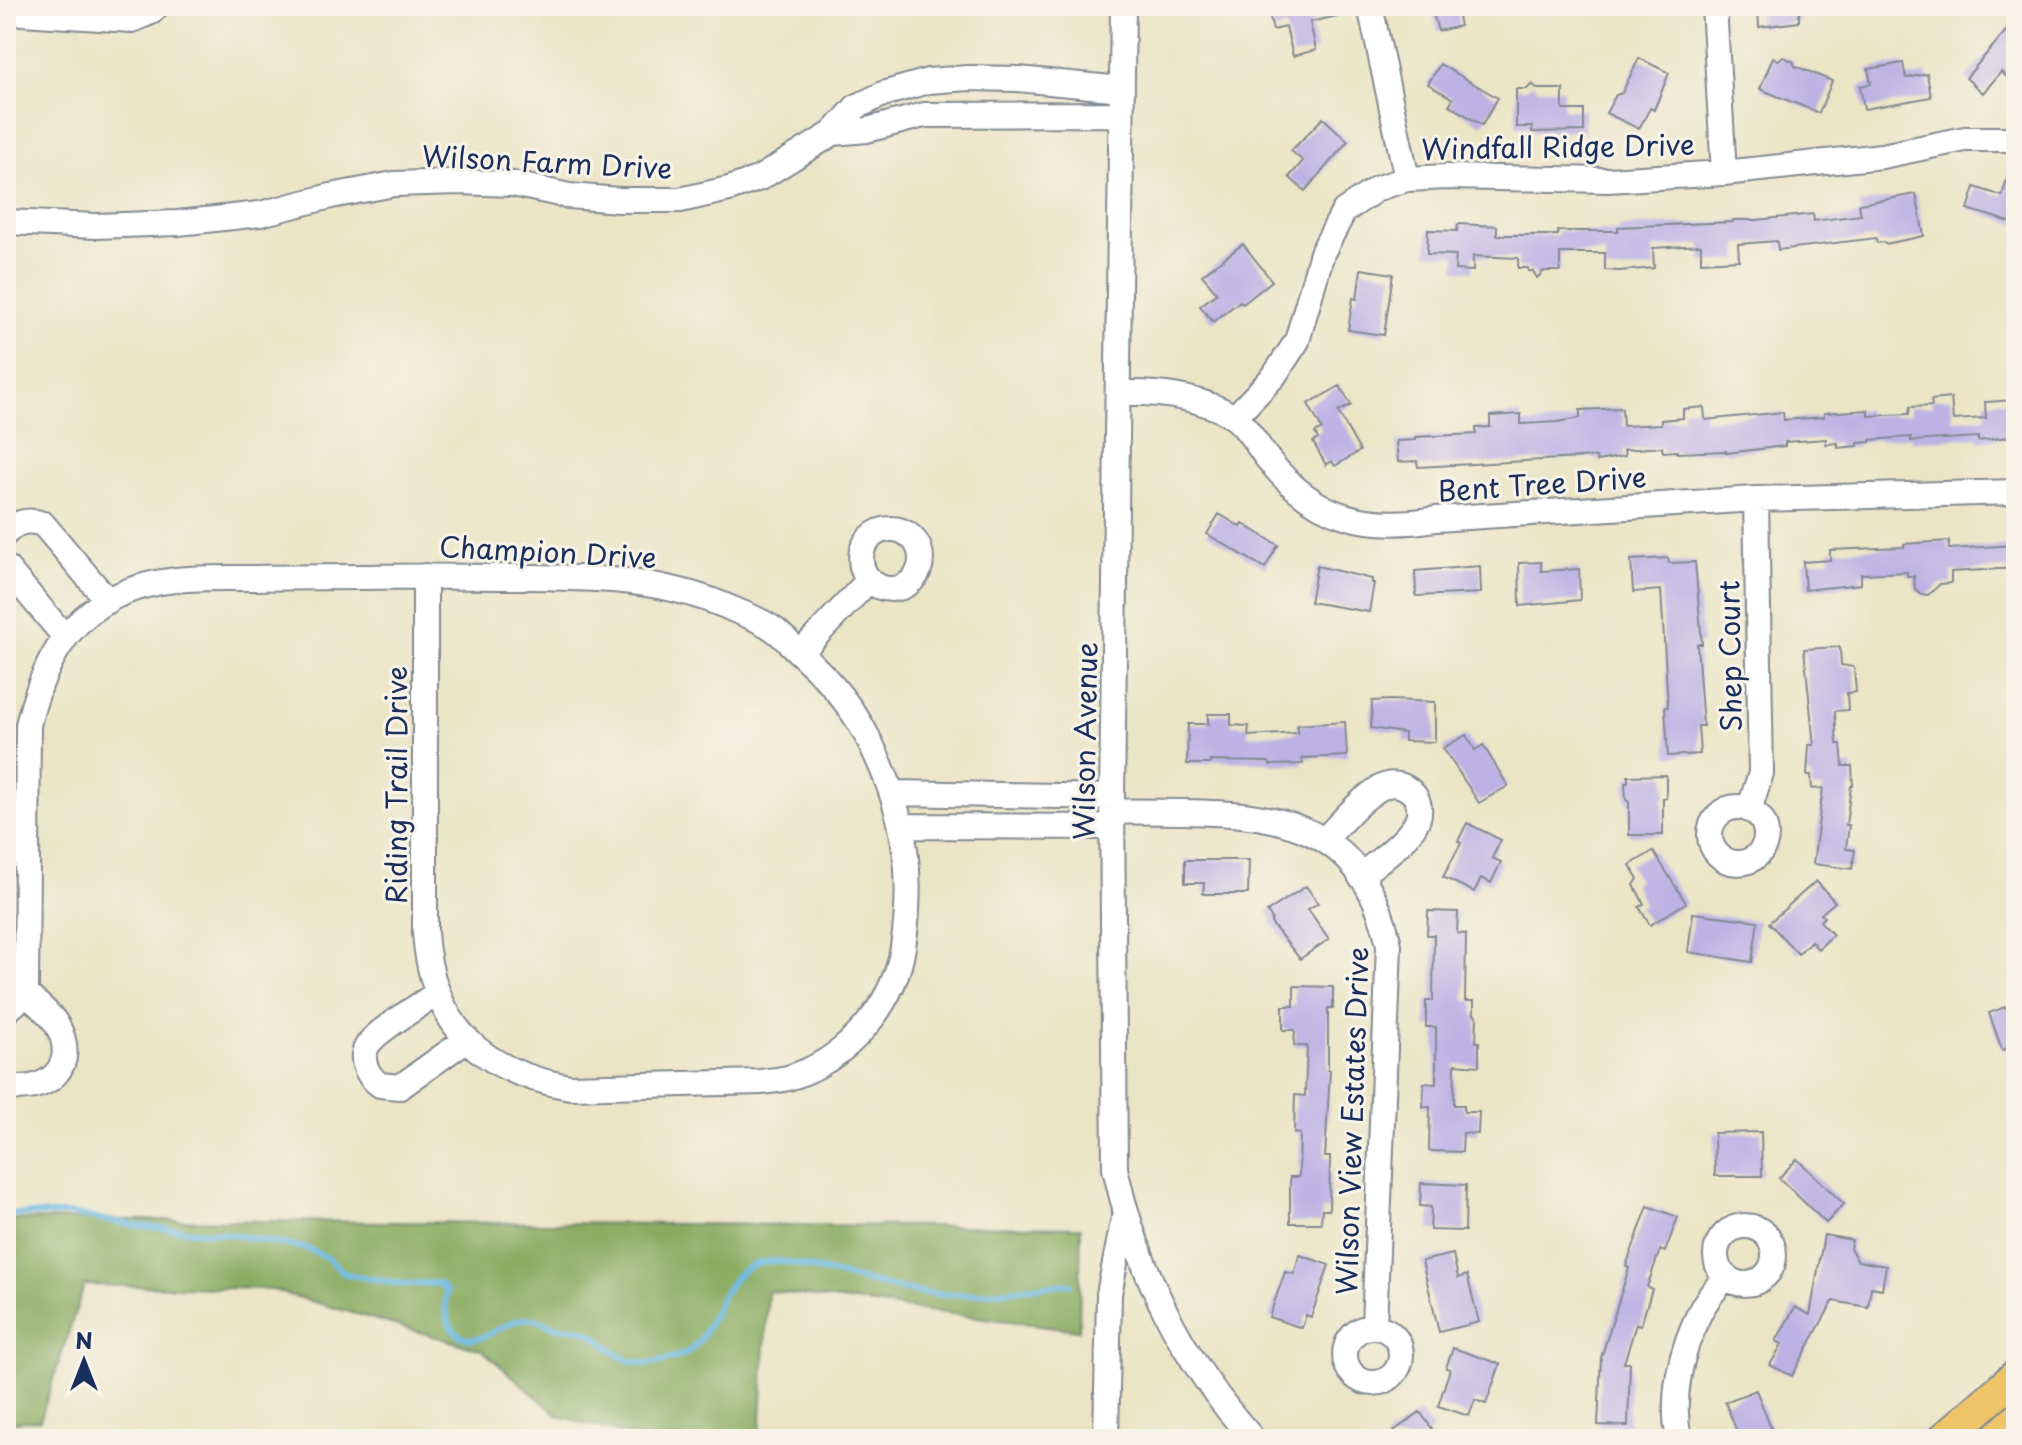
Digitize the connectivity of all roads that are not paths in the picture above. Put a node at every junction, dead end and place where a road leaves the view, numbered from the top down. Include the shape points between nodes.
1 (157, 6) edge
2 (1123, 6) edge
3 (1370, 6) edge
4 (1714, 6) edge
5 (6, 12) edge
6 (1122, 89) junction
7 (1121, 114) junction
8 (833, 133) junction
9 (2016, 139) edge
10 (1724, 173) junction
11 (1407, 179) junction
12 (6, 222) edge
13 (1118, 393) junction
14 (1235, 417) junction
15 (2016, 492) edge
16 (1756, 499) junction
17 (6, 533) edge
18 (6, 567) edge
19 (425, 576) junction
20 (869, 580) dead end
21 (108, 601) junction
22 (65, 637) junction
23 (800, 653) junction
24 (894, 793) junction
25 (1749, 810) dead end
26 (1112, 811) junction
27 (903, 826) junction
28 (1324, 840) junction
29 (1360, 876) junction
30 (437, 993) junction
31 (26, 994) junction
32 (6, 1011) edge
33 (467, 1039) junction
34 (6, 1086) edge
35 (1125, 1212) junction
36 (1725, 1277) dead end
37 (1374, 1327) dead end
38 (2016, 1376) edge
39 (2016, 1421) edge
40 (1106, 1439) edge
41 (1253, 1439) edge
42 (1679, 1439) edge
43 (1944, 1439) edge
44 (1996, 1439) edge

1 - 5 street via 132,20
2 - 6 street, Wilson Avenue
3 - 11 street
4 - 10 street
6 - 7 street, Wilson Avenue
6 - 8 street, Wilson Farm Drive via 1018,79 928,81 856,107
7 - 8 street, Wilson Farm Drive via 924,115
7 - 13 street, Wilson Avenue
8 - 12 street, Wilson Farm Drive via 760,178 680,200 619,200 513,184 433,182 394,184 260,214 178,223
9 - 10 street, Windfall Ridge Drive via 1965,139 1882,156
10 - 11 street, Windfall Ridge Drive via 1608,180
11 - 14 street, Windfall Ridge Drive via 1378,188 1344,211 1322,253 1297,341 1274,376
13 - 14 street, Bent Tree Drive via 1147,392 1199,402
13 - 26 street, Wilson Avenue
14 - 16 street, Bent Tree Drive via 1287,482 1309,500 1338,516 1366,522 1405,524
15 - 16 street, Bent Tree Drive
16 - 25 street, Shep Court via 1761,773
17 - 21 street via 24,521 43,524
18 - 22 street
19 - 21 street, Champion Drive via 179,578
19 - 23 street, Champion Drive via 652,583 685,590 748,616
19 - 30 street, Riding Trail Drive via 425,933 427,966
20 - 23 street
21 - 22 street, Champion Drive
22 - 31 street, Champion Drive via 52,655 28,725
23 - 24 street, Champion Drive via 842,695 861,723
24 - 26 street
24 - 27 street, Champion Drive
26 - 27 street
26 - 28 street, Wilson View Estates Drive via 1260,816 1293,824
26 - 35 street, Wilson Avenue via 1115,1169
27 - 33 street, Riding Trail Drive via 908,896 901,963 870,1022 819,1064 788,1078 760,1082 570,1087 514,1071
28 - 29 street, Wilson View Estates Drive
28 - 29 street via 1378,789 1396,784 1413,793 1418,819 1410,832
29 - 37 street, Wilson View Estates Drive via 1382,912 1389,945
30 - 33 street, Riding Trail Drive
30 - 33 street via 370,1041 366,1071 380,1085 400,1087
31 - 32 street
31 - 34 street via 56,1022 65,1055 43,1085
35 - 40 street via 1109,1294
35 - 41 street, Wilson Avenue via 1152,1288 1181,1342 1218,1400
36 - 42 street via 1701,1310 1684,1349 1674,1410
38 - 43 main road
39 - 44 main road

